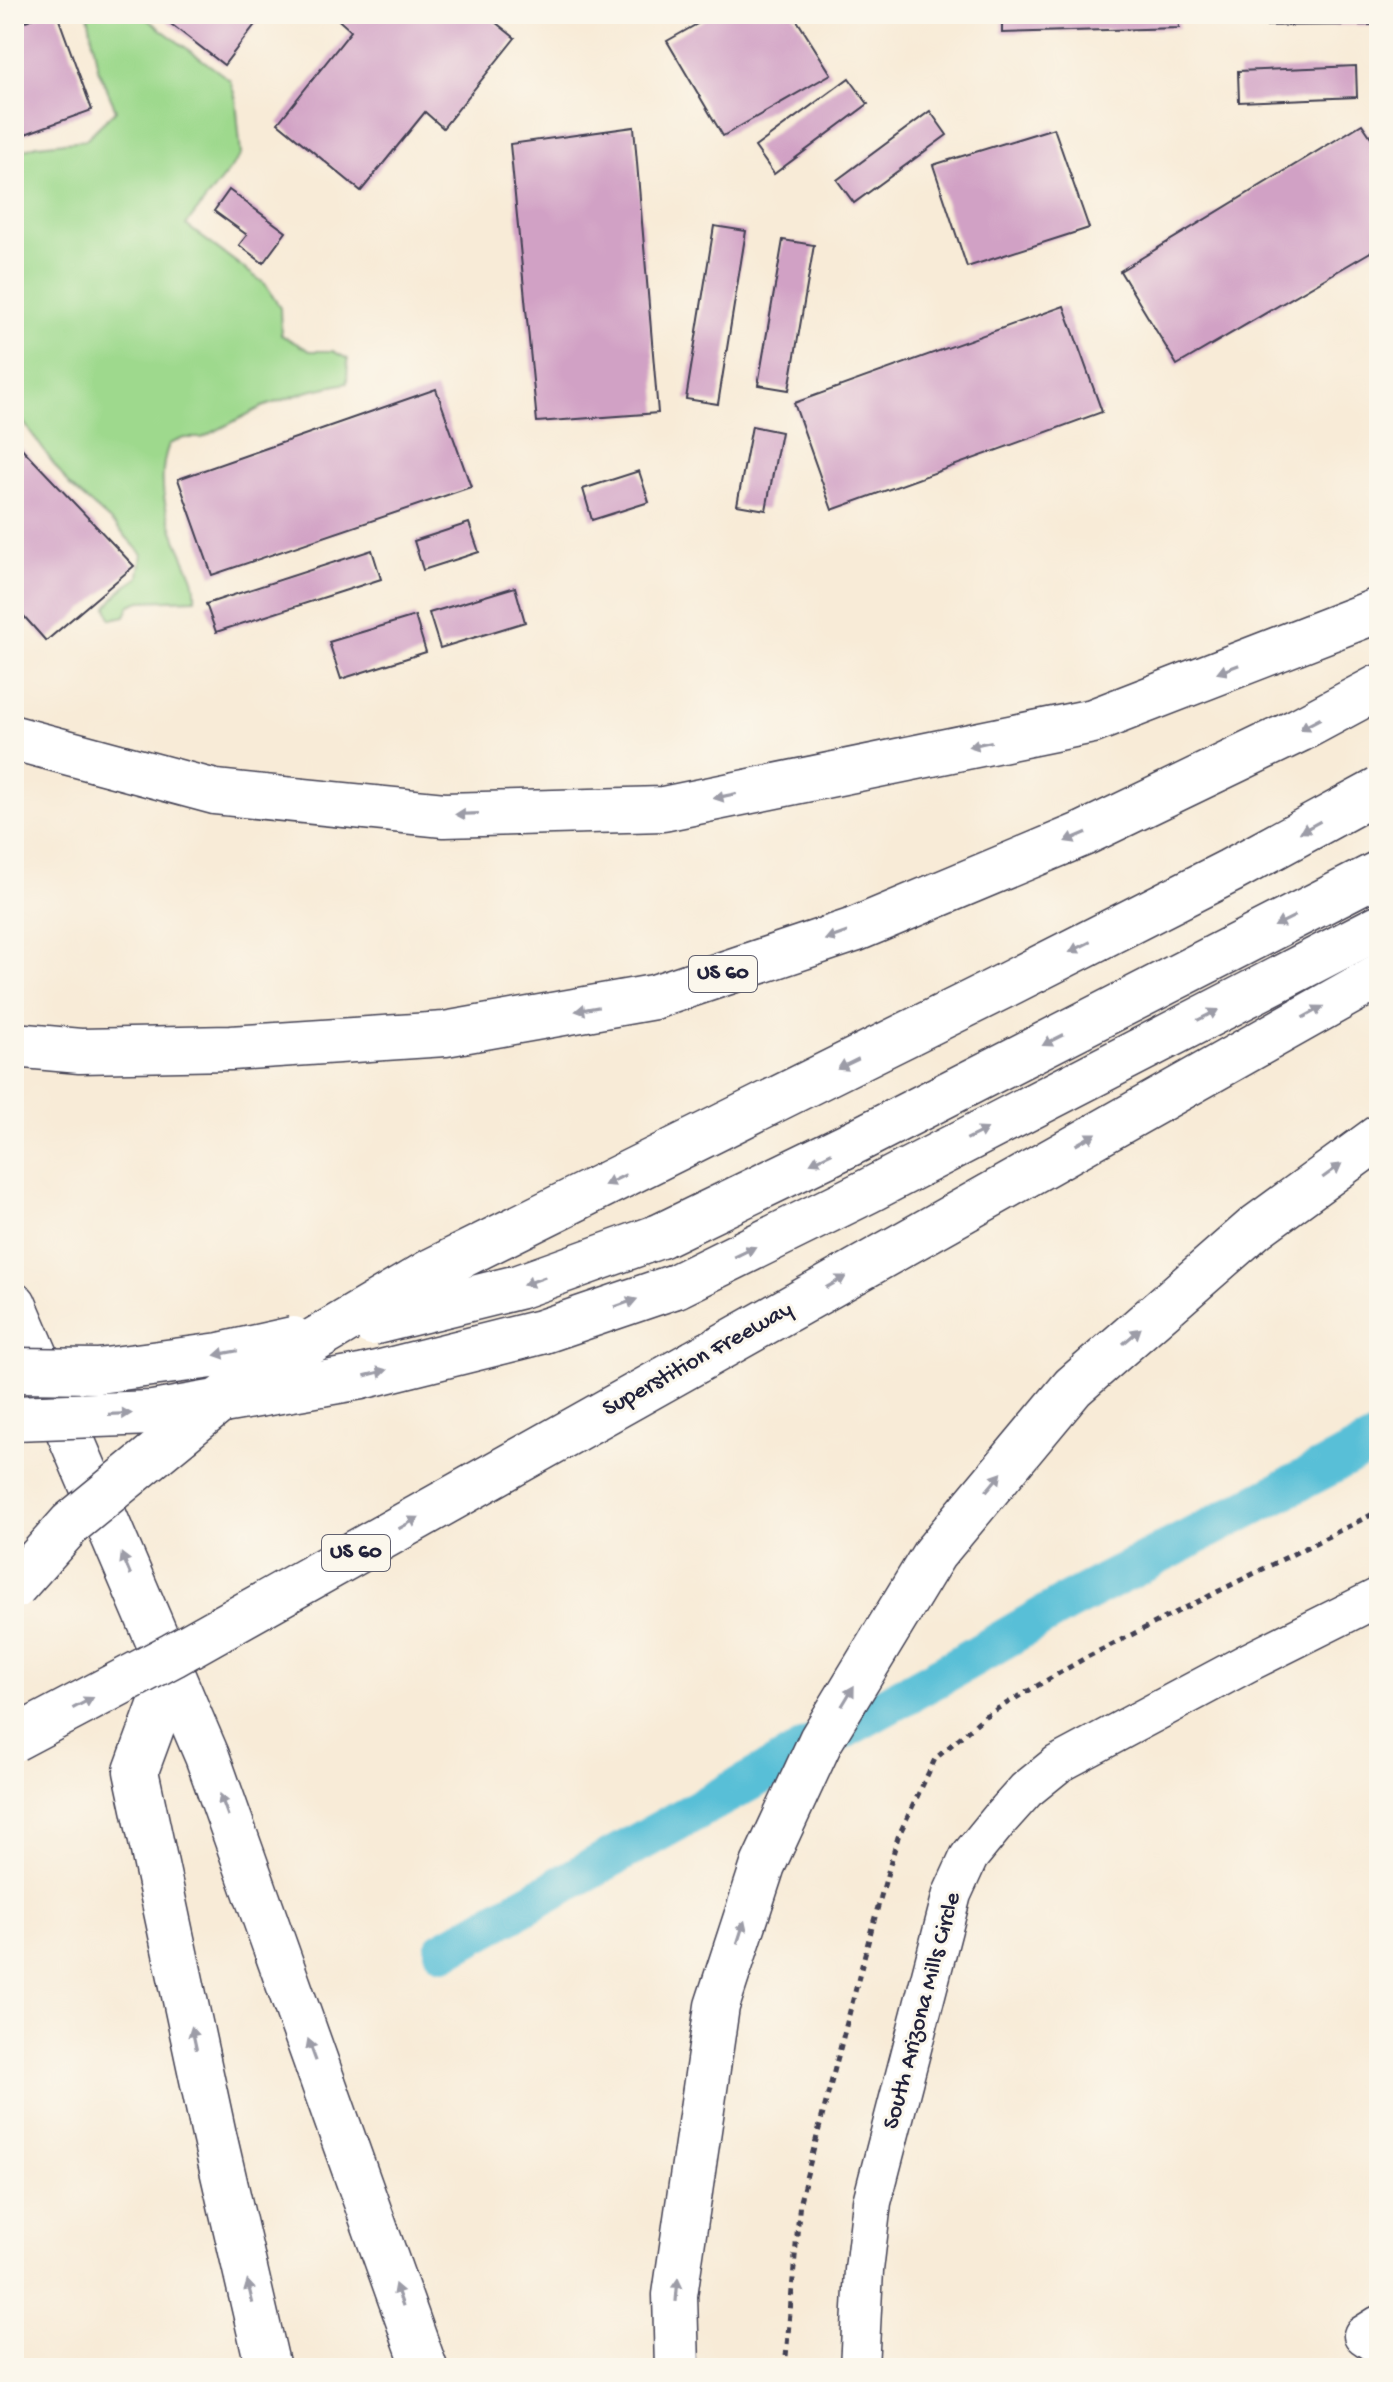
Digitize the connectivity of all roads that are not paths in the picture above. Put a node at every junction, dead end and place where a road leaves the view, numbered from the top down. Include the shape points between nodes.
1 (1379, 610) edge
2 (1379, 687) edge
3 (14, 738) edge
4 (1379, 790) edge
5 (1379, 873) edge
6 (1379, 927) edge
7 (1379, 976) edge
8 (14, 1045) edge
9 (1379, 1137) edge
10 (14, 1304) edge
11 (14, 1370) edge
12 (14, 1418) edge
13 (14, 1587) edge
14 (1379, 1597) edge
15 (172, 1673) junction
16 (14, 1739) edge
17 (268, 2368) edge
18 (425, 2368) edge
19 (677, 2368) edge
20 (859, 2368) edge

1 -> 3 highway via 1093,721 663,809 444,815 215,792
2 -> 8 highway, US 60 via 1083,834 854,930 654,997 445,1034 186,1049 80,1051
4 -> 13 highway, bridge via 1017,980 433,1270 242,1383 71,1523
5 -> 11 highway, bridge via 660,1236 518,1287 220,1355 98,1371
12 -> 6 highway, bridge via 153,1413 361,1377 541,1332 676,1286
16 -> 7 highway, Superstition Freeway / US 60, bridge via 173,1655
19 -> 9 highway via 675,2295 717,2006 763,1865 821,1740 934,1554 1073,1387 1256,1227
15 -> 10 highway
14 - 20 lane, South Arizona Mills Circle via 1058,1764 1026,1790 969,1857 952,1894 872,2202
17 -> 15 highway via 136,1771
18 -> 15 highway via 207,1756

